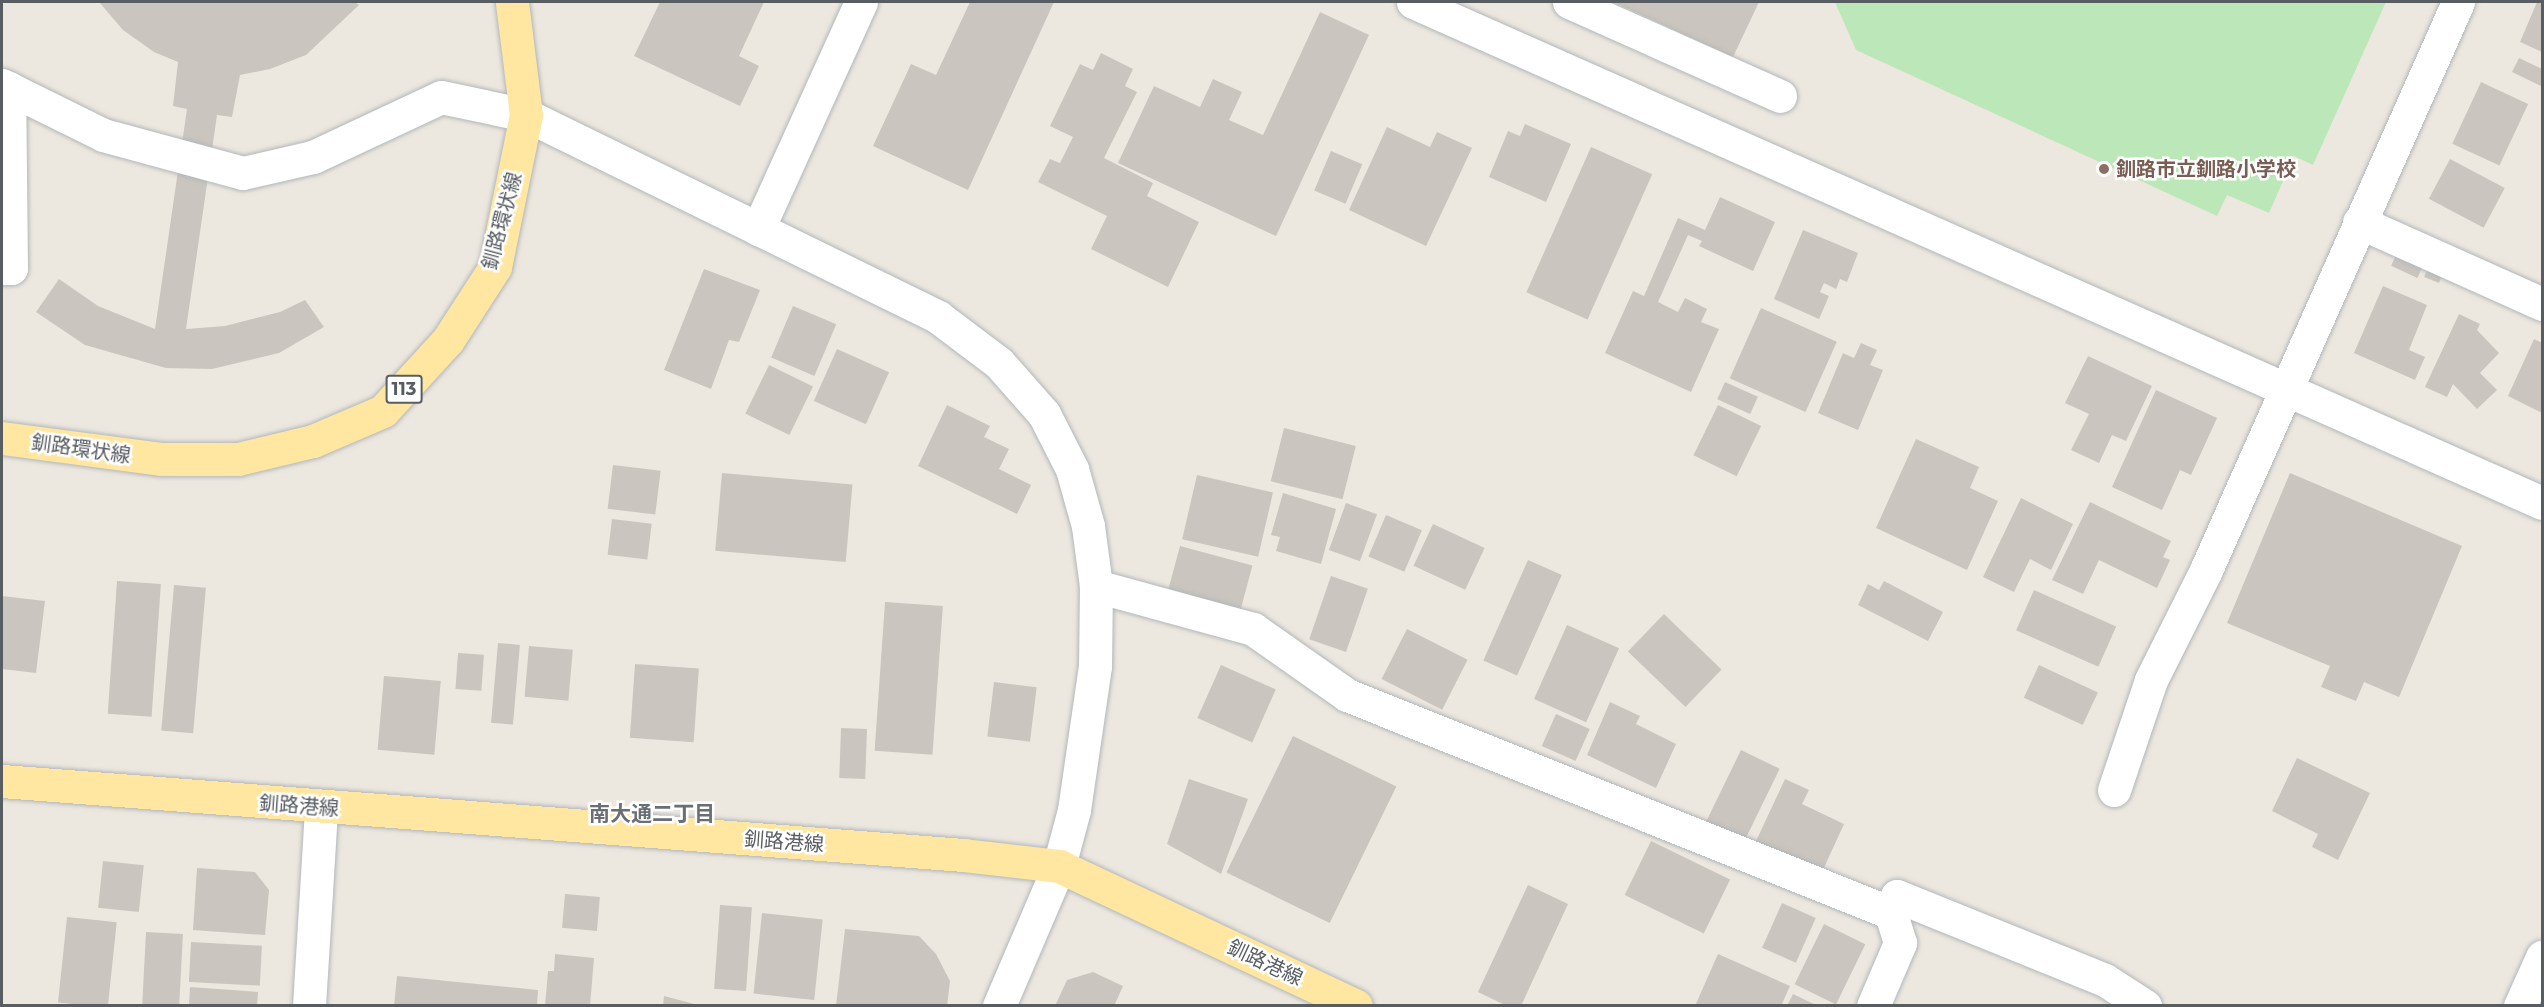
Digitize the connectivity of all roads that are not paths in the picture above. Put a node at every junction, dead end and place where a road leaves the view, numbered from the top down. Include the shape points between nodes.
1 (512, 2) edge
2 (861, 2) edge
3 (1413, 2) edge
4 (1569, 2) edge
5 (2458, 2) edge
6 (5, 87) edge
7 (1780, 96) dead end
8 (526, 115) junction
9 (2359, 222) junction
10 (758, 229) junction
11 (2, 268) edge
12 (2542, 304) edge
13 (2285, 387) junction
14 (2, 438) edge
15 (2542, 503) edge
16 (1096, 585) junction
17 (2, 781) edge
18 (2114, 790) dead end
19 (321, 808) junction
20 (1059, 866) junction
21 (1891, 913) junction
22 (2542, 957) edge
23 (309, 1005) edge
24 (999, 1005) edge
25 (1356, 1005) edge
26 (1873, 1005) edge
27 (2145, 1005) edge
28 (2520, 1005) edge

1 - 8 main road, 釧路環状線 / 113
2 - 10 street
3 - 13 street
4 - 7 street
5 - 9 street
6 - 8 street via 103,135 243,173 313,157 441,97
6 - 11 street via 11,268
8 - 10 street
8 - 14 main road, 釧路環状線 / 113 via 495,267 448,340 383,411 313,441 238,459 160,459
9 - 12 street
9 - 13 street
10 - 16 street via 938,317 999,363 1044,414 1072,469 1088,526
13 - 15 street
13 - 18 street via 2206,570 2151,680
16 - 20 street via 1095,666 1074,810
16 - 21 street via 1252,629 1347,695
17 - 19 main road, 釧路港線
19 - 20 main road, 釧路港線 via 963,855
19 - 23 street
20 - 24 street
20 - 25 main road, 釧路港線
21 - 26 street via 1900,943
21 - 27 street via 1897,896 2105,980
22 - 28 street

